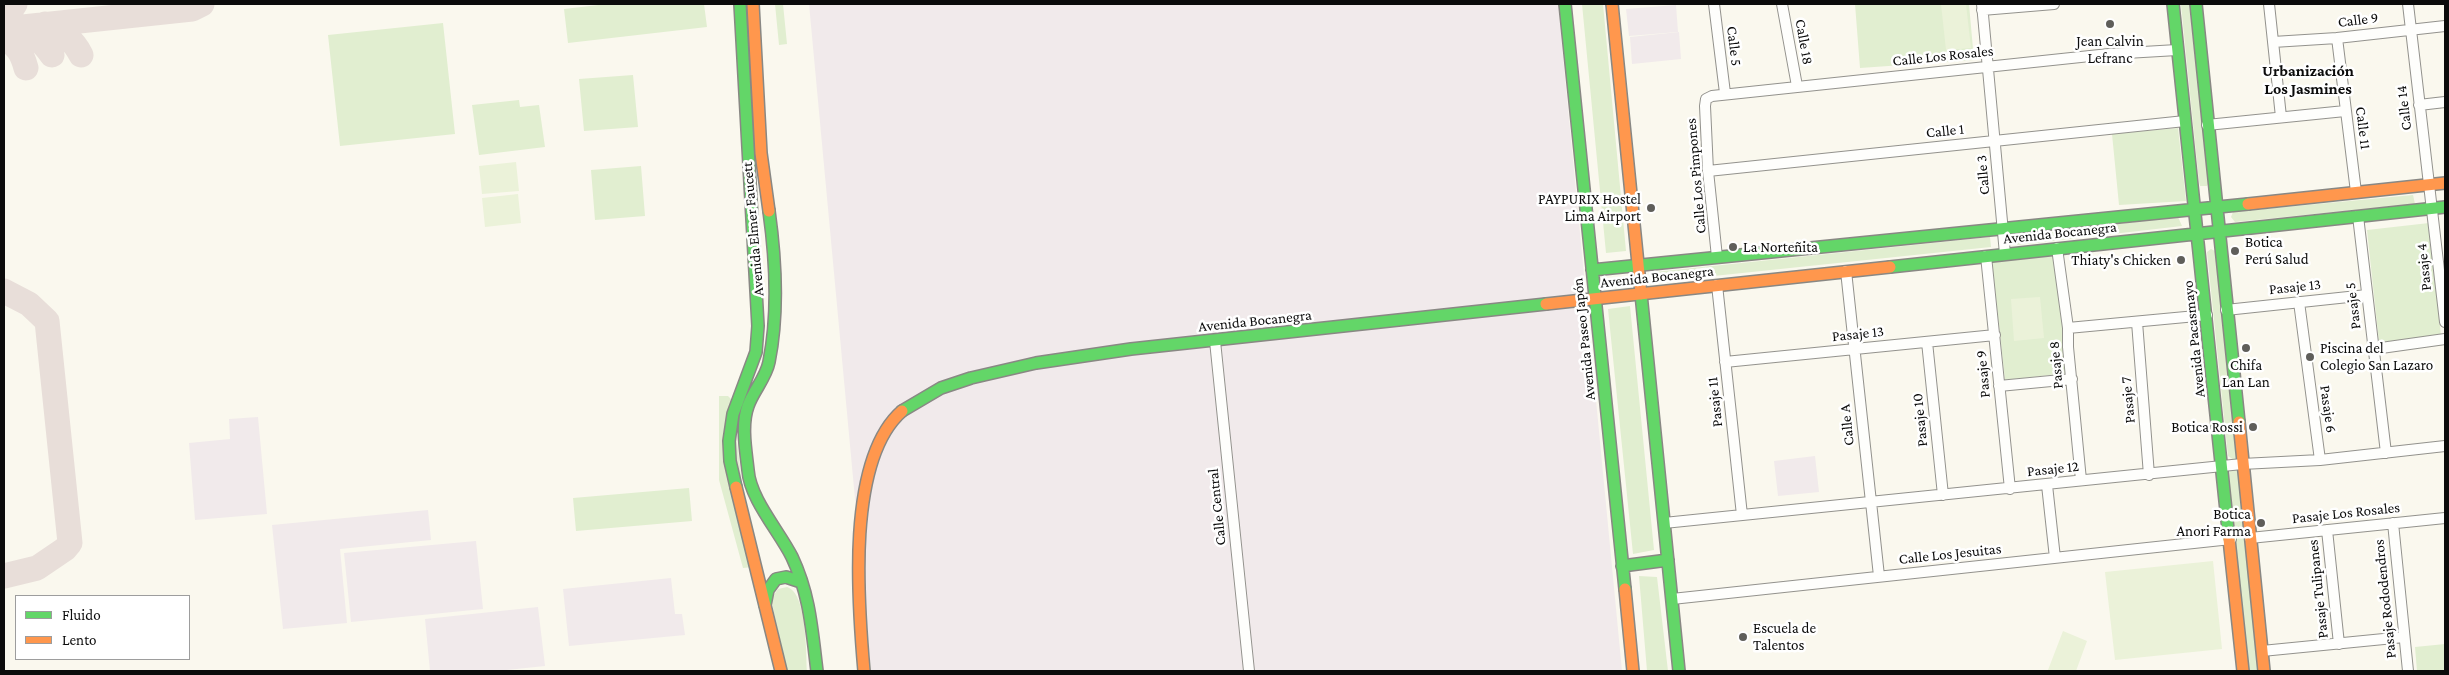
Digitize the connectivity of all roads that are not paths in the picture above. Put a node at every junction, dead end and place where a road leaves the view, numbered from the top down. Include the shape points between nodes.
1 (740, 4) edge
2 (753, 4) edge
3 (1565, 4) edge
4 (1612, 4) edge
5 (1714, 4) edge
6 (1782, 4) edge
7 (1788, 4) edge
8 (2054, 4) edge
9 (2173, 4) edge
10 (2196, 4) edge
11 (2269, 4) edge
12 (2408, 4) edge
13 (1982, 7) edge
14 (2445, 26) edge
15 (2410, 29) junction
16 (2337, 38) junction
17 (2273, 42) junction
18 (2177, 50) junction
19 (1988, 66) junction
20 (1797, 86) junction
21 (1725, 93) junction
22 (1712, 96) joint
23 (2445, 102) edge
24 (2419, 105) junction
25 (2346, 111) junction
26 (2281, 117) junction
27 (2185, 121) junction
28 (2207, 125) junction
29 (1995, 140) junction
30 (1708, 171) junction
31 (2445, 182) edge
32 (2428, 184) junction
33 (2356, 192) junction
34 (2215, 207) junction
35 (2445, 207) edge
36 (2432, 208) junction
37 (2194, 210) junction
38 (2358, 216) junction
39 (2003, 229) junction
40 (2218, 231) junction
41 (2197, 233) junction
42 (2057, 248) junction
43 (2005, 254) junction
44 (1986, 256) junction
45 (1717, 257) junction
46 (1638, 265) junction
47 (1592, 270) junction
48 (1846, 271) junction
49 (1717, 285) junction
50 (2443, 289) edge
51 (1640, 294) junction
52 (2367, 295) junction
53 (1595, 299) junction
54 (2298, 302) junction
55 (2226, 310) junction
56 (2207, 315) junction
57 (2136, 322) junction
58 (2445, 322) edge
59 (2068, 328) junction
60 (1995, 335) junction
61 (2445, 339) edge
62 (1215, 341) junction
63 (1927, 342) junction
64 (1854, 349) junction
65 (2374, 349) junction
66 (1725, 362) junction
67 (2072, 379) junction
68 (1999, 386) junction
69 (2445, 446) edge
70 (2386, 453) junction
71 (2320, 460) junction
72 (2242, 464) junction
73 (2222, 467) junction
74 (2149, 475) junction
75 (2082, 480) junction
76 (2047, 485) junction
77 (2010, 489) junction
78 (1943, 495) junction
79 (1870, 502) junction
80 (1742, 515) junction
81 (2445, 518) edge
82 (1664, 523) junction
83 (2392, 523) junction
84 (2327, 530) junction
85 (2250, 538) junction
86 (2230, 539) junction
87 (2056, 558) junction
88 (1668, 560) junction
89 (1622, 566) junction
90 (1879, 576) junction
91 (801, 582) junction
92 (1672, 599) junction
93 (765, 605) junction
94 (2258, 616) junction
95 (2238, 618) junction
96 (2404, 637) junction
97 (2339, 644) junction
98 (2262, 651) junction
99 (782, 671) edge
100 (816, 671) edge
101 (864, 671) edge
102 (1249, 671) edge
103 (1633, 671) edge
104 (1679, 671) edge
105 (2244, 671) edge
106 (2264, 671) edge
107 (2408, 671) edge

1 - 93 main road, Avenida Elmer Faucett via 758,326 756,352 733,414 729,441 730,461
2 - 91 main road, Avenida Elmer Faucett via 762,153 776,288 769,365 748,406 745,419 746,458 752,488 792,558
3 - 47 main road, Avenida Paseo Japón
4 - 46 main road
5 - 21 street, Calle 5
6 - 7 street
6 - 20 street, Calle 18
8 - 13 street
9 - 18 main road, Avenida Pacasmayo
10 - 28 main road
11 - 17 street
12 - 15 street, Calle 14
13 - 19 street, Calle 3
14 - 15 street, Calle 9
15 - 16 street, Calle 9
15 - 24 street, Calle 14
16 - 17 street, Calle 9
16 - 25 street, Calle 11
17 - 26 street
18 - 19 street, Calle Los Rosales
18 - 27 main road, Avenida Pacasmayo
19 - 20 street, Calle Los Rosales
19 - 29 street, Calle 3
20 - 21 street, Calle Los Rosales
21 - 22 street, Calle Los Rosales
22 - 30 street, Calle Los Pimpones via 1706,99 1705,106
23 - 24 street
24 - 32 street, Calle 14
25 - 26 street
25 - 33 street, Calle 11
26 - 28 street
27 - 29 street, Calle 1
27 - 37 main road, Avenida Pacasmayo
28 - 34 main road
29 - 30 street, Calle 1
29 - 39 street, Calle 3
30 - 45 street, Calle Los Pimpones
31 - 32 main road, Avenida Bocanegra
32 - 33 main road, Avenida Bocanegra
32 - 36 street, Calle 14
33 - 34 main road, Avenida Bocanegra
34 - 37 main road, Avenida Bocanegra
34 - 40 main road
35 - 36 main road, Avenida Bocanegra
36 - 38 main road, Avenida Bocanegra
36 - 50 street, Pasaje 4
37 - 39 main road, Avenida Bocanegra
37 - 41 main road, Avenida Pacasmayo
38 - 40 main road, Avenida Bocanegra
38 - 52 street, Pasaje 5
39 - 43 street, Calle 3
39 - 45 main road, Avenida Bocanegra
40 - 41 main road, Avenida Bocanegra
40 - 55 main road
41 - 42 main road, Avenida Bocanegra
41 - 56 main road, Avenida Pacasmayo
42 - 43 main road, Avenida Bocanegra
42 - 59 street, Pasaje 8
43 - 44 main road, Avenida Bocanegra
44 - 48 main road, Avenida Bocanegra
44 - 60 street, Pasaje 9
45 - 46 main road, Avenida Bocanegra
46 - 47 main road, Avenida Bocanegra
46 - 51 main road
47 - 53 main road, Avenida Paseo Japón
48 - 49 main road, Avenida Bocanegra
48 - 64 street, Calle A
49 - 51 main road, Avenida Bocanegra
49 - 66 street, Pasaje 11
50 - 58 street, Pasaje 4
51 - 53 main road, Avenida Bocanegra
51 - 82 main road
52 - 54 street, Pasaje 13
52 - 65 street, Pasaje 5
53 - 62 main road, Avenida Bocanegra
53 - 89 main road, Avenida Paseo Japón
54 - 55 street, Pasaje 13
54 - 71 street, Pasaje 6
55 - 72 main road
56 - 57 street
56 - 73 main road, Avenida Pacasmayo
57 - 59 street
57 - 74 street, Pasaje 7
59 - 67 street, Pasaje 8
60 - 63 street, Pasaje 13
60 - 68 street, Pasaje 9
61 - 65 street
62 - 101 main road, Avenida Bocanegra via 1036,363 971,378 941,388 908,406 894,418 872,458 866,481 858,597
62 - 102 street, Calle Central
63 - 64 street, Pasaje 13
63 - 78 street, Pasaje 10
64 - 66 street, Pasaje 13
64 - 79 street, Calle A
65 - 70 street, Pasaje 5
66 - 80 street, Pasaje 11
67 - 68 street
67 - 75 street, Pasaje 8
68 - 77 street, Pasaje 9
69 - 70 street, Pasaje 12
70 - 71 street, Pasaje 12
71 - 72 street, Pasaje 12
72 - 73 street, Pasaje 12
72 - 85 main road
73 - 74 street, Pasaje 12
73 - 86 main road, Avenida Pacasmayo
74 - 75 street, Pasaje 12
75 - 76 street, Pasaje 12
76 - 77 street, Pasaje 12
76 - 87 street
77 - 78 street, Pasaje 12
78 - 79 street, Pasaje 12
79 - 80 street, Pasaje 12
79 - 90 street, Calle A
80 - 82 street, Pasaje 12
81 - 83 street, Pasaje Los Rosales
82 - 88 main road
83 - 84 street, Pasaje Los Rosales
83 - 96 street, Pasaje Rododendros
84 - 85 street, Pasaje Los Rosales
84 - 97 street, Pasaje Tulipanes
85 - 94 main road
86 - 87 street, Calle Los Jesuitas
86 - 95 main road, Avenida Pacasmayo
87 - 90 street, Calle Los Jesuitas
88 - 89 main road
88 - 92 main road
89 - 103 main road, Avenida Paseo Japón
90 - 92 street, Calle Los Jesuitas
91 - 93 main road via 786,577 776,579 768,590
91 - 100 main road, Avenida Elmer Faucett via 809,601
92 - 104 main road
93 - 99 main road, Avenida Elmer Faucett
94 - 95 main road
94 - 98 main road
95 - 105 main road, Avenida Pacasmayo
96 - 97 street
96 - 107 street, Pasaje Rododendros
97 - 98 street
98 - 106 main road

